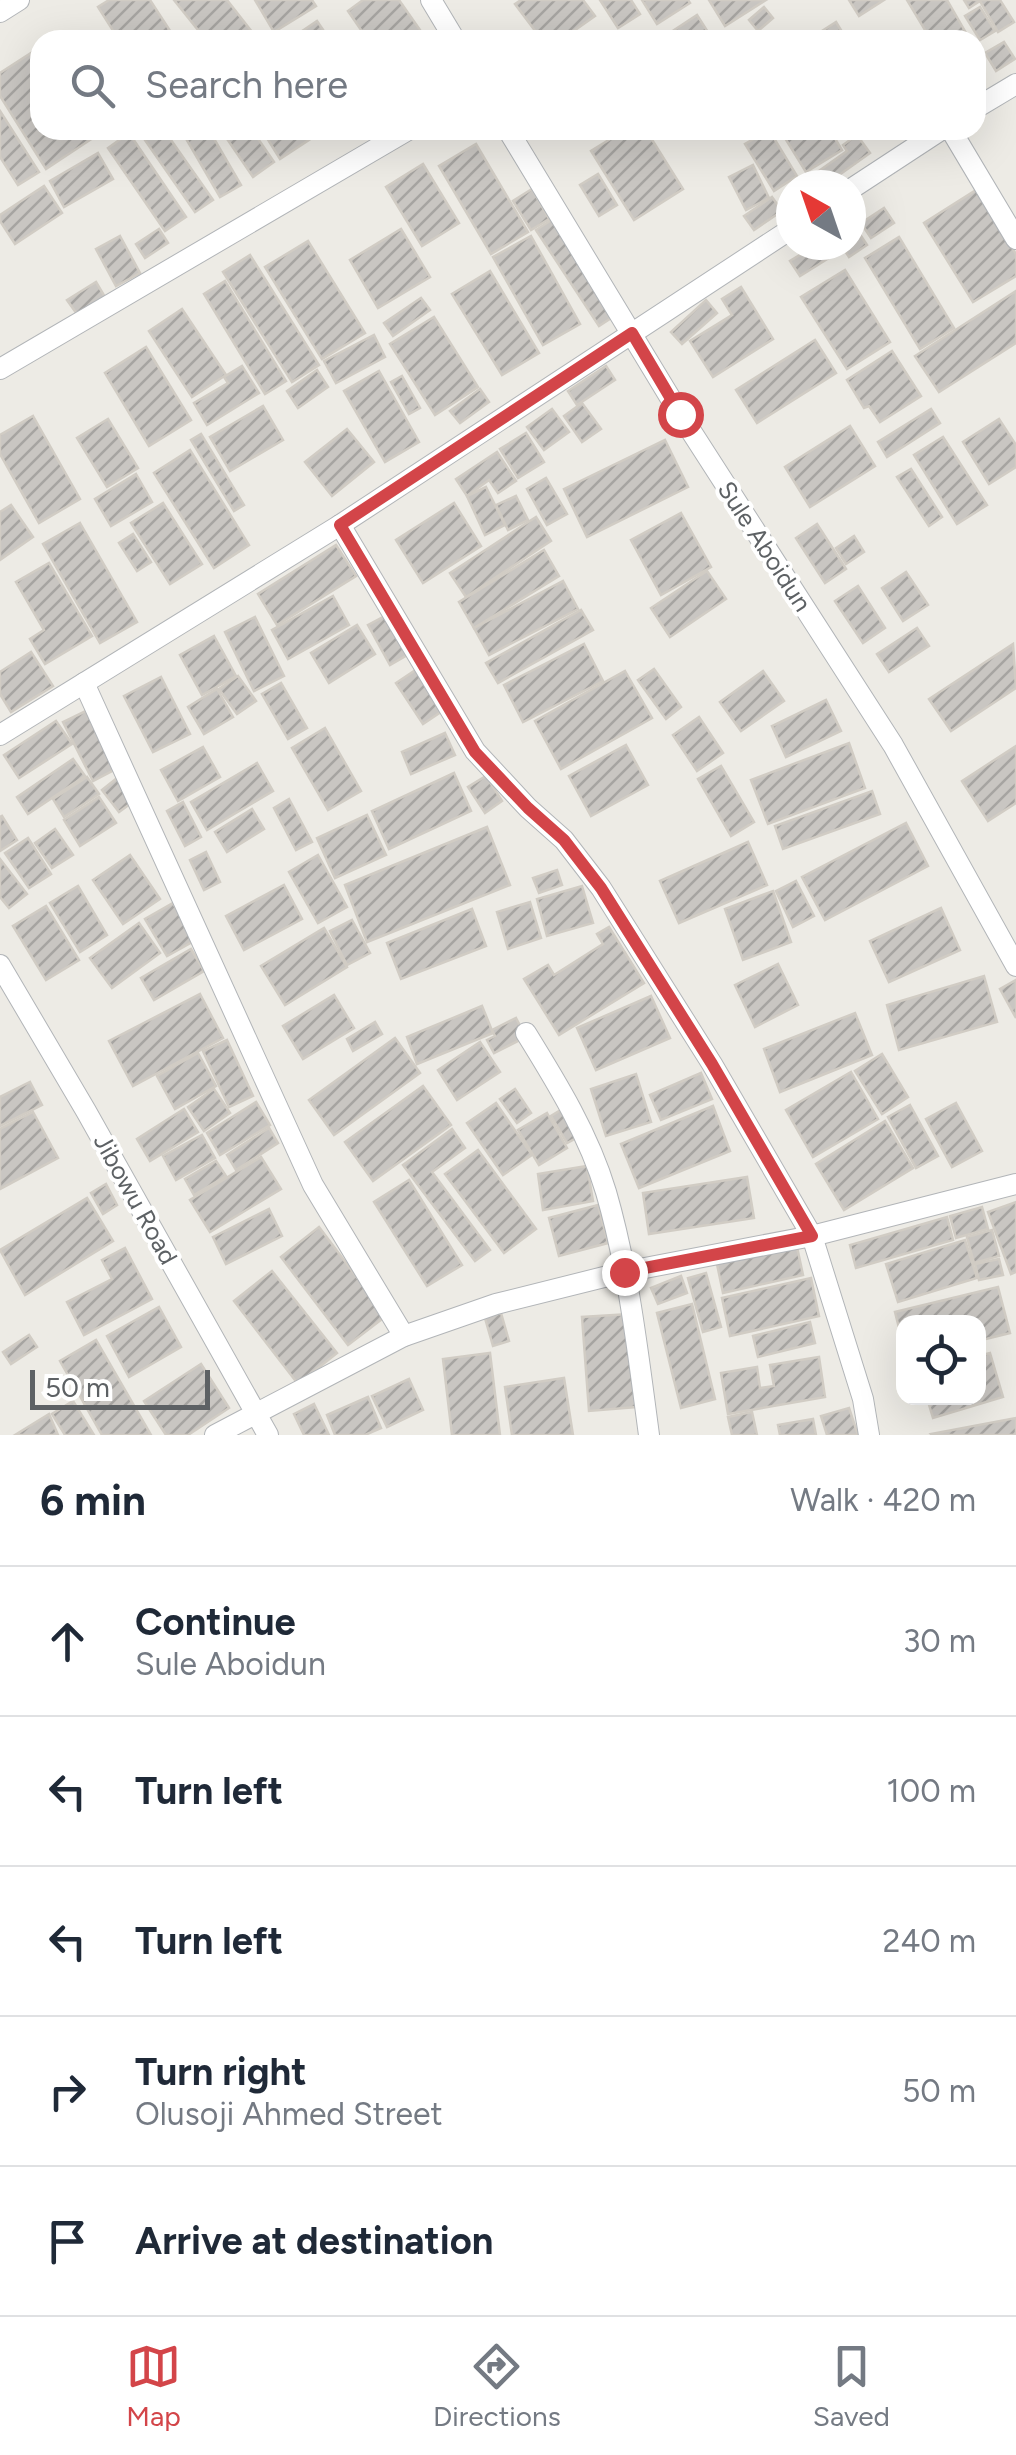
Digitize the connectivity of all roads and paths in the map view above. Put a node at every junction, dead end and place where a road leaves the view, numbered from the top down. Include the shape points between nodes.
1 (19, 0) edge
2 (441, 4) edge
3 (0, 12) edge
4 (451, 30) edge
5 (1016, 84) edge
6 (986, 102) edge
7 (391, 140) edge
8 (514, 140) edge
9 (926, 140) edge
10 (957, 140) edge
11 (866, 179) edge
12 (776, 238) edge
13 (1016, 239) edge
14 (632, 333) junction
15 (0, 369) edge
16 (340, 525) junction
17 (84, 683) junction
18 (0, 735) edge
19 (0, 965) edge
20 (1016, 966) edge
21 (526, 1033) dead end
22 (1016, 1184) edge
23 (812, 1236) junction
24 (624, 1272) junction
25 (404, 1336) junction
26 (257, 1412) junction
27 (215, 1435) edge
28 (268, 1435) edge
29 (650, 1435) edge
30 (869, 1435) edge

1 - 3 street
2 - 4 street
5 - 6 street
7 - 15 street
8 - 14 street, Sule Aboidun
9 - 11 street
10 - 13 street
12 - 14 street
14 - 16 street
14 - 20 street, Sule Aboidun via 893,745
16 - 17 street
16 - 23 street via 475,752 564,840 601,888
17 - 18 street
17 - 25 street via 313,1185
19 - 26 street, Jibowu Road
21 - 24 street via 568,1101 605,1189
22 - 23 street
23 - 24 street
23 - 30 street
24 - 25 street via 496,1304
24 - 29 street
25 - 26 street
26 - 27 street
26 - 28 street, Jibowu Road

